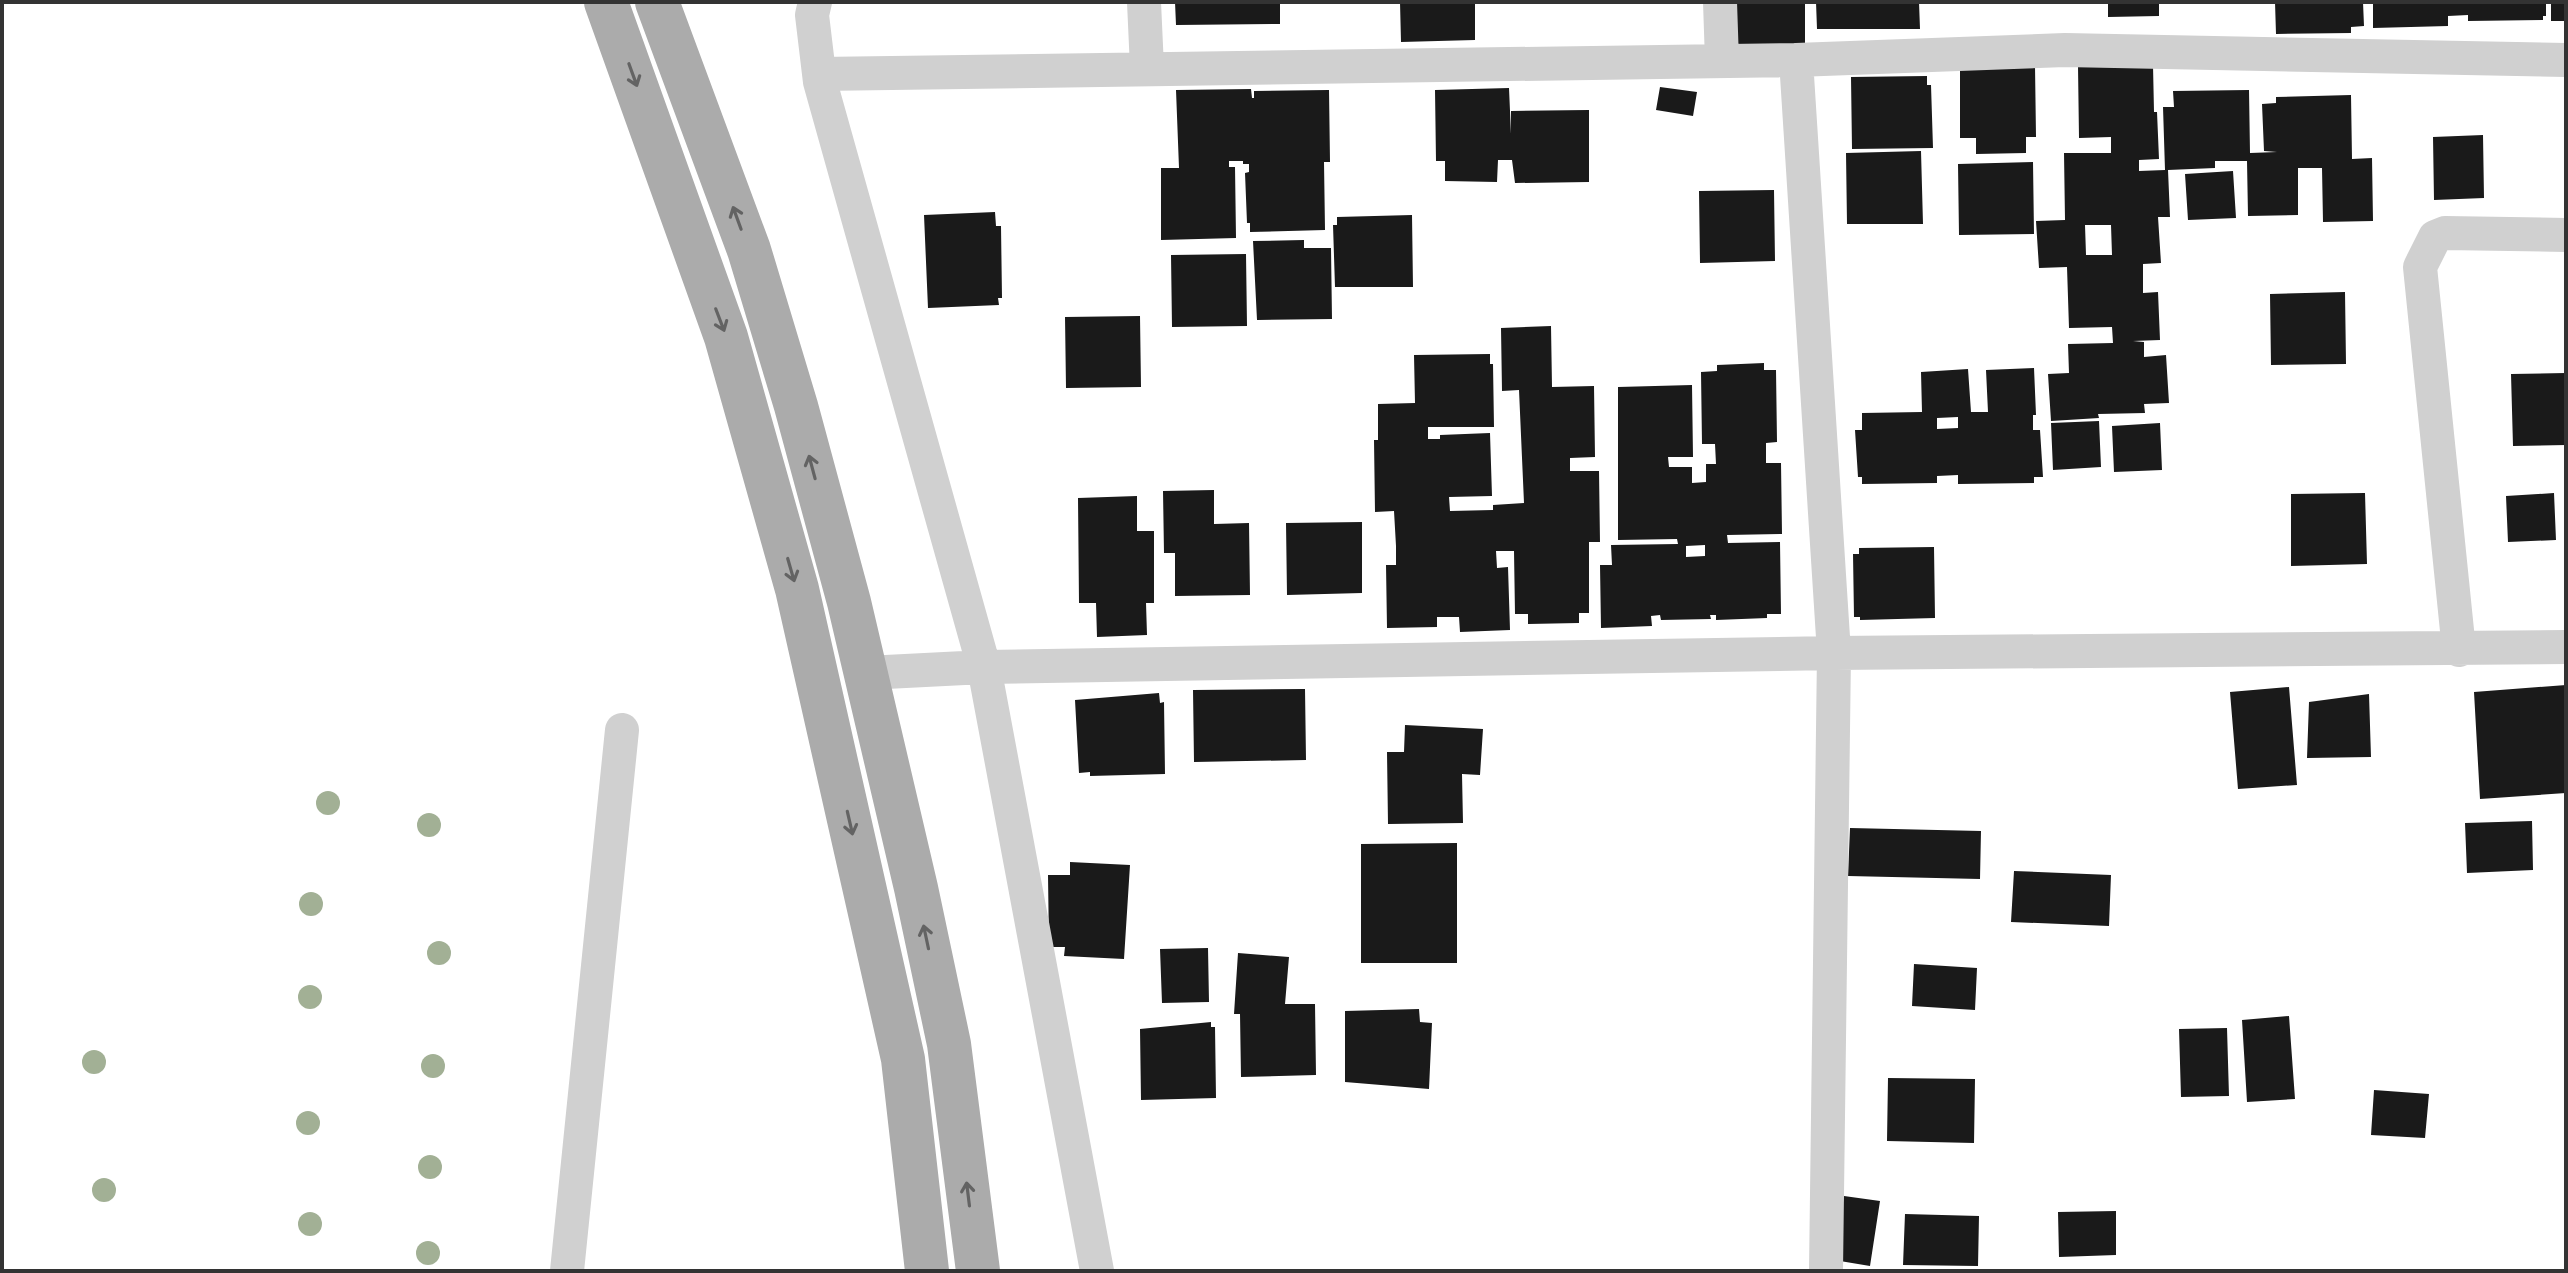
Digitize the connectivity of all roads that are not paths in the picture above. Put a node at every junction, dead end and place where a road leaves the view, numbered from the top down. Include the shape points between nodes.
1 (606, 2) edge
2 (657, 2) edge
3 (815, 2) edge
4 (1144, 2) edge
5 (1720, 2) edge
6 (1796, 60) junction
7 (2566, 60) edge
8 (1722, 61) junction
9 (1147, 68) junction
10 (819, 74) junction
11 (2566, 235) edge
12 (2566, 647) edge
13 (2459, 650) junction
14 (1834, 653) junction
15 (984, 667) junction
16 (866, 673) junction
17 (622, 730) dead end
18 (567, 1271) edge
19 (927, 1271) edge
20 (978, 1271) edge
21 (1097, 1271) edge
22 (1826, 1271) edge

1 -> 19 main road via 726,337 797,589 903,1059
16 -> 2 main road via 749,250
3 - 10 street
4 - 9 street
5 - 8 street
6 - 7 street via 2065,50
6 - 8 street
6 - 14 street
8 - 9 street
9 - 10 street
10 - 15 street
11 - 13 street via 2445,233 2435,237 2420,267
12 - 13 street
13 - 14 street
14 - 15 street
14 - 22 street
15 - 16 street
15 - 21 street
20 -> 16 main road via 949,1044
17 - 18 street

